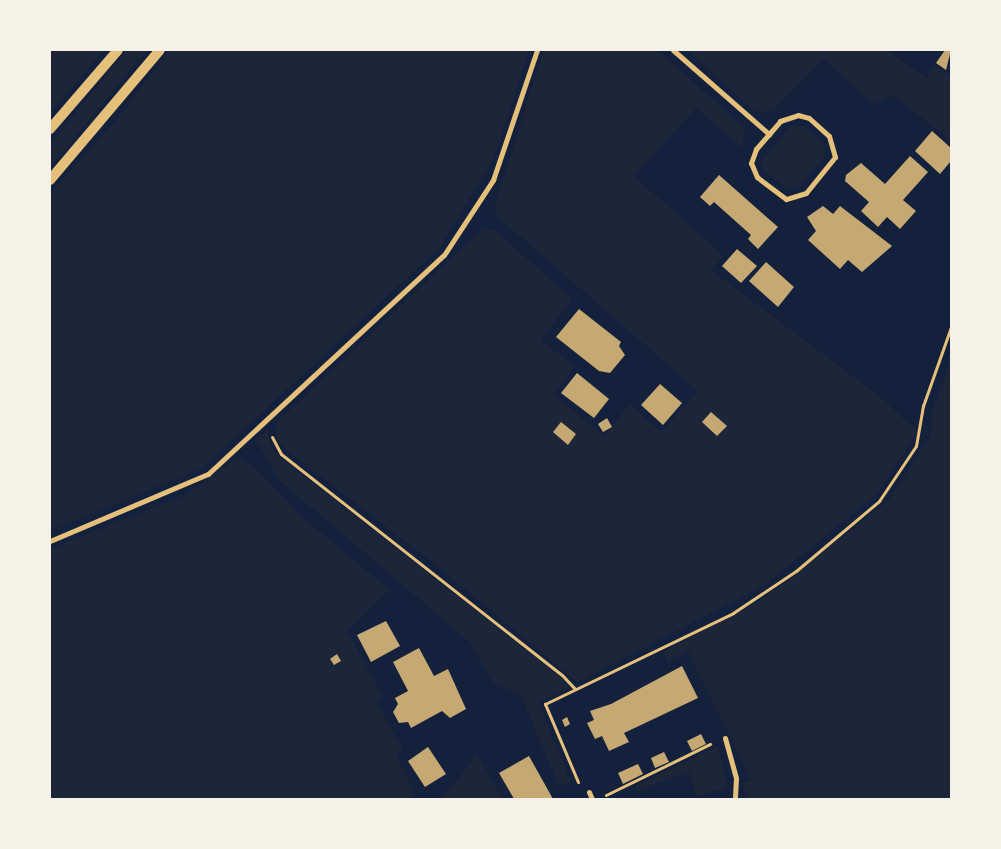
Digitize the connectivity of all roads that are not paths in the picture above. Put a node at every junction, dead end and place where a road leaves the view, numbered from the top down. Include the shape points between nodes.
1 (118, 50) edge
2 (160, 50) edge
3 (537, 50) edge
4 (673, 50) edge
5 (50, 129) edge
6 (770, 134) junction
7 (50, 180) edge
8 (50, 541) edge
9 (725, 738) road end
10 (589, 792) road end
11 (592, 799) edge
12 (735, 799) edge

1 - 5 main road
2 - 7 main road
3 - 8 street via 502,160 484,200 458,237 196,483
4 - 6 street
6 - 6 street via 752,155 753,171 778,196 800,197 831,165 833,140 809,118 798,115 780,122
9 - 12 street via 736,778
10 - 11 street

